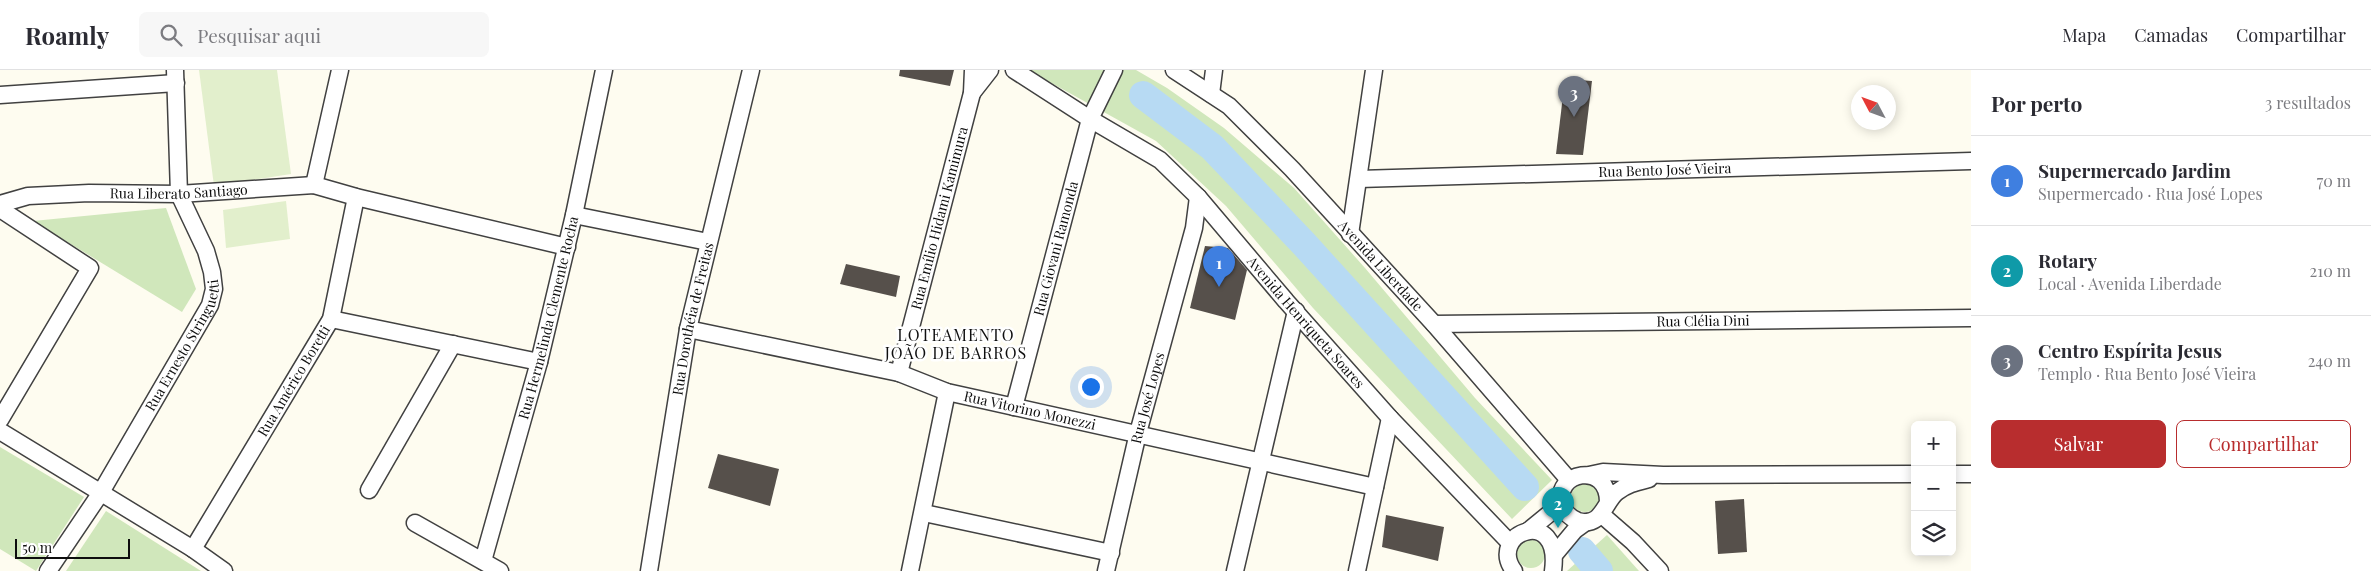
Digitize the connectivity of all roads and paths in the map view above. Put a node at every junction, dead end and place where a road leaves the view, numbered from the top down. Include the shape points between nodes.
1 (340, 70) edge
2 (604, 70) edge
3 (751, 70) edge
4 (973, 70) edge
5 (990, 70) edge
6 (1014, 70) edge
7 (1114, 70) edge
8 (1174, 70) edge
9 (1214, 70) edge
10 (1374, 70) edge
11 (175, 76) edge
12 (972, 93) junction
13 (1211, 94) junction
14 (0, 95) edge
15 (1090, 119) junction
16 (1971, 162) edge
17 (1359, 179) junction
18 (314, 185) junction
19 (179, 194) junction
20 (356, 197) junction
21 (1198, 198) junction
22 (0, 204) edge
23 (0, 210) edge
24 (574, 215) junction
25 (1216, 219) junction
26 (1194, 228) junction
27 (1350, 234) junction
28 (708, 242) junction
29 (567, 247) junction
30 (1296, 311) junction
31 (1971, 318) edge
32 (331, 319) junction
33 (1434, 324) junction
34 (688, 329) junction
35 (453, 344) junction
36 (539, 362) junction
37 (899, 373) junction
38 (948, 392) junction
39 (1014, 408) junction
40 (1390, 418) junction
41 (0, 420) edge
42 (0, 431) edge
43 (1138, 433) junction
44 (1259, 461) junction
45 (1911, 474) edge
46 (1956, 474) edge
47 (1971, 474) edge
48 (1589, 475) junction
49 (1663, 475) junction
50 (1569, 480) junction
51 (1375, 487) junction
52 (369, 490) dead end
53 (100, 494) junction
54 (1561, 495) junction
55 (1605, 508) junction
56 (924, 513) junction
57 (1586, 522) junction
58 (415, 523) dead end
59 (1528, 531) junction
60 (193, 549) junction
61 (1111, 552) junction
62 (483, 561) junction
63 (1509, 561) edge
64 (1552, 563) edge
65 (647, 568) edge
66 (48, 571) edge
67 (224, 571) edge
68 (500, 571) edge
69 (910, 571) edge
70 (1106, 571) edge
71 (1235, 571) edge
72 (1357, 571) edge
73 (1660, 571) edge

1 - 18 street
2 - 24 street, Rua Hermelinda Clemente Rocha
3 - 28 street, Rua Dorothéia de Freitas
4 - 12 street, Rua Emílio Hidami Kamimura
5 - 12 street, Rua Emílio Hidami Kamimura
6 - 15 street, Avenida Henriqueta Soares
7 - 15 street, Rua Giovani Ramonda
8 - 13 street, Avenida Liberdade
9 - 13 street
10 - 17 street
11 - 14 street
11 - 19 street, Rua Ernesto Stringuetti
12 - 37 street, Rua Emílio Hidami Kamimura
13 - 27 street, Avenida Liberdade via 1229,106 1292,169
15 - 21 street, Avenida Henriqueta Soares via 1160,160
15 - 39 street, Rua Giovani Ramonda
16 - 17 street, Rua Bento José Vieira
17 - 27 street
18 - 19 street, Rua Liberato Santiago
18 - 20 street, Rua Liberato Santiago
19 - 22 street, Rua Liberato Santiago via 28,196
19 - 53 street, Rua Ernesto Stringuetti via 206,251 212,272 214,289 210,305
20 - 29 street, Rua Liberato Santiago
20 - 32 street, Rua Américo Boretti
21 - 25 street, Avenida Henriqueta Soares
21 - 26 street, Rua José Lopes
23 - 41 street via 90,268
24 - 28 street
24 - 29 street, Rua Hermelinda Clemente Rocha
25 - 26 street
25 - 30 street, Avenida Henriqueta Soares
26 - 43 street, Rua José Lopes
27 - 33 street, Avenida Liberdade
28 - 34 street, Rua Dorothéia de Freitas
29 - 36 street, Rua Hermelinda Clemente Rocha
30 - 40 street, Avenida Henriqueta Soares
30 - 44 street
31 - 33 street, Rua Clélia Dini
32 - 35 street
32 - 60 street, Rua Américo Boretti
33 - 50 street, Avenida Liberdade
34 - 37 street, Rua Vitorino Monezzi
34 - 65 street, Rua Dorothéia de Freitas
35 - 36 street
35 - 52 street
36 - 62 street, Rua Hermelinda Clemente Rocha
37 - 38 street, Rua Vitorino Monezzi
38 - 39 street, Rua Vitorino Monezzi
38 - 56 street
39 - 43 street, Rua Vitorino Monezzi
40 - 51 street
40 - 63 street, Avenida Henriqueta Soares
42 - 53 street
43 - 44 street, Rua Vitorino Monezzi
43 - 61 street, Rua José Lopes
44 - 51 street, Rua Vitorino Monezzi
44 - 71 street
45 - 49 street
46 - 47 street
48 - 49 street via 1603,472
48 - 50 street
48 - 55 street via 1602,481 1606,487
49 - 55 street via 1631,483 1616,492
50 - 54 street
51 - 72 street
53 - 60 street
53 - 66 street, Rua Ernesto Stringuetti
54 - 57 street via 1568,516
54 - 59 street via 1554,509
55 - 57 street via 1596,519
55 - 73 street
56 - 61 street
56 - 69 street
57 - 64 street via 1575,530
58 - 62 street
59 - 63 street via 1514,537
59 - 64 street via 1542,533 1552,543
60 - 67 street
61 - 70 street, Rua José Lopes
62 - 68 street

